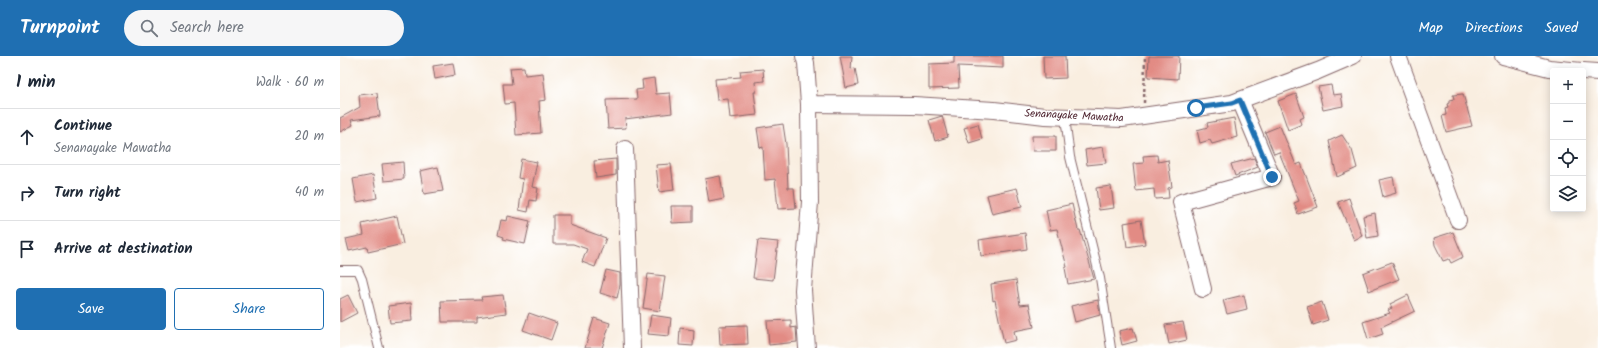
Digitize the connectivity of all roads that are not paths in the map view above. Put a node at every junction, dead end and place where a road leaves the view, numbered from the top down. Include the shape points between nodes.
1 (804, 56) edge
2 (1353, 56) edge
3 (1398, 56) edge
4 (1503, 56) edge
5 (1550, 68) edge
6 (1586, 71) edge
7 (1598, 72) edge
8 (1240, 100) junction
9 (809, 104) junction
10 (1065, 117) junction
11 (625, 149) dead end
12 (1458, 220) dead end
13 (340, 270) edge
14 (1203, 289) dead end
15 (379, 348) edge
16 (632, 348) edge
17 (807, 348) edge
18 (1111, 348) edge

1 - 9 street
2 - 8 street, Senanayake Mawatha
3 - 12 street
4 - 5 street
6 - 7 street
8 - 10 street, Senanayake Mawatha via 1122,119
8 - 14 street via 1272,177 1181,202
9 - 10 street, Senanayake Mawatha via 922,106
9 - 17 street via 810,202 803,290
10 - 18 lane via 1070,157 1100,278
11 - 16 street
13 - 15 lane via 358,270

